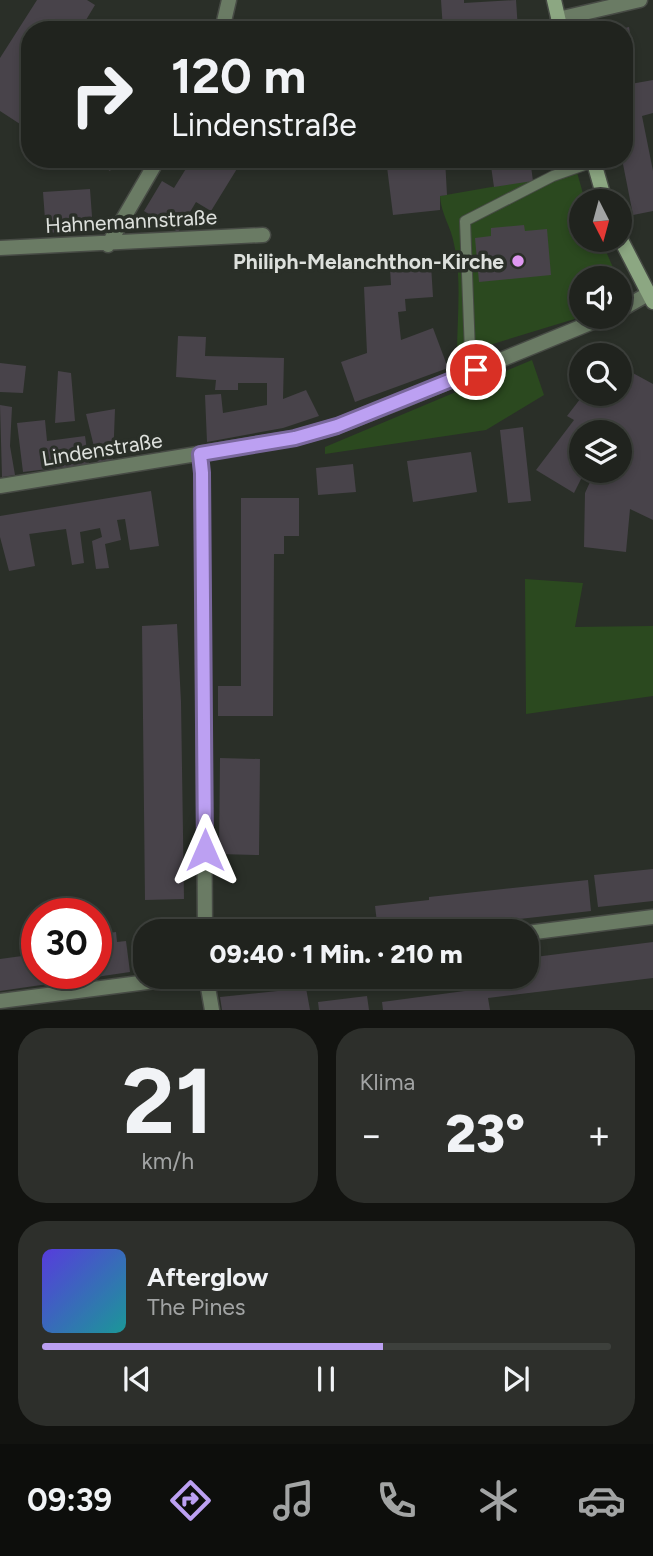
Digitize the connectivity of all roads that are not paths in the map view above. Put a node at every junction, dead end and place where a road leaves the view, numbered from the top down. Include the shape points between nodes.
1 (229, 0) edge
2 (554, 0) edge
3 (640, 0) edge
4 (224, 21) edge
5 (558, 21) edge
6 (569, 21) edge
7 (153, 168) edge
8 (574, 168) edge
9 (595, 168) edge
10 (601, 189) edge
11 (263, 235) dead end
12 (108, 244) junction
13 (0, 248) edge
14 (627, 252) edge
15 (651, 298) edge
16 (632, 305) edge
17 (576, 329) edge
18 (476, 370) junction
19 (200, 454) junction
20 (0, 486) edge
21 (653, 917) edge
22 (205, 919) edge
23 (539, 931) edge
24 (133, 984) edge
25 (208, 989) edge
26 (0, 1001) edge
27 (212, 1010) edge

1 - 4 street
2 - 5 main road
3 - 6 street
7 - 12 street
8 - 18 lane via 465,221 470,352
9 - 10 main road
11 - 12 street, Hahnemannstraße
12 - 13 street, Hahnemannstraße
14 - 15 main road
15 - 16 street
17 - 18 street, Lindenstraße
18 - 19 street, Lindenstraße via 337,426
19 - 20 street, Lindenstraße
19 - 22 street
21 - 23 street
24 - 26 street
25 - 27 street

